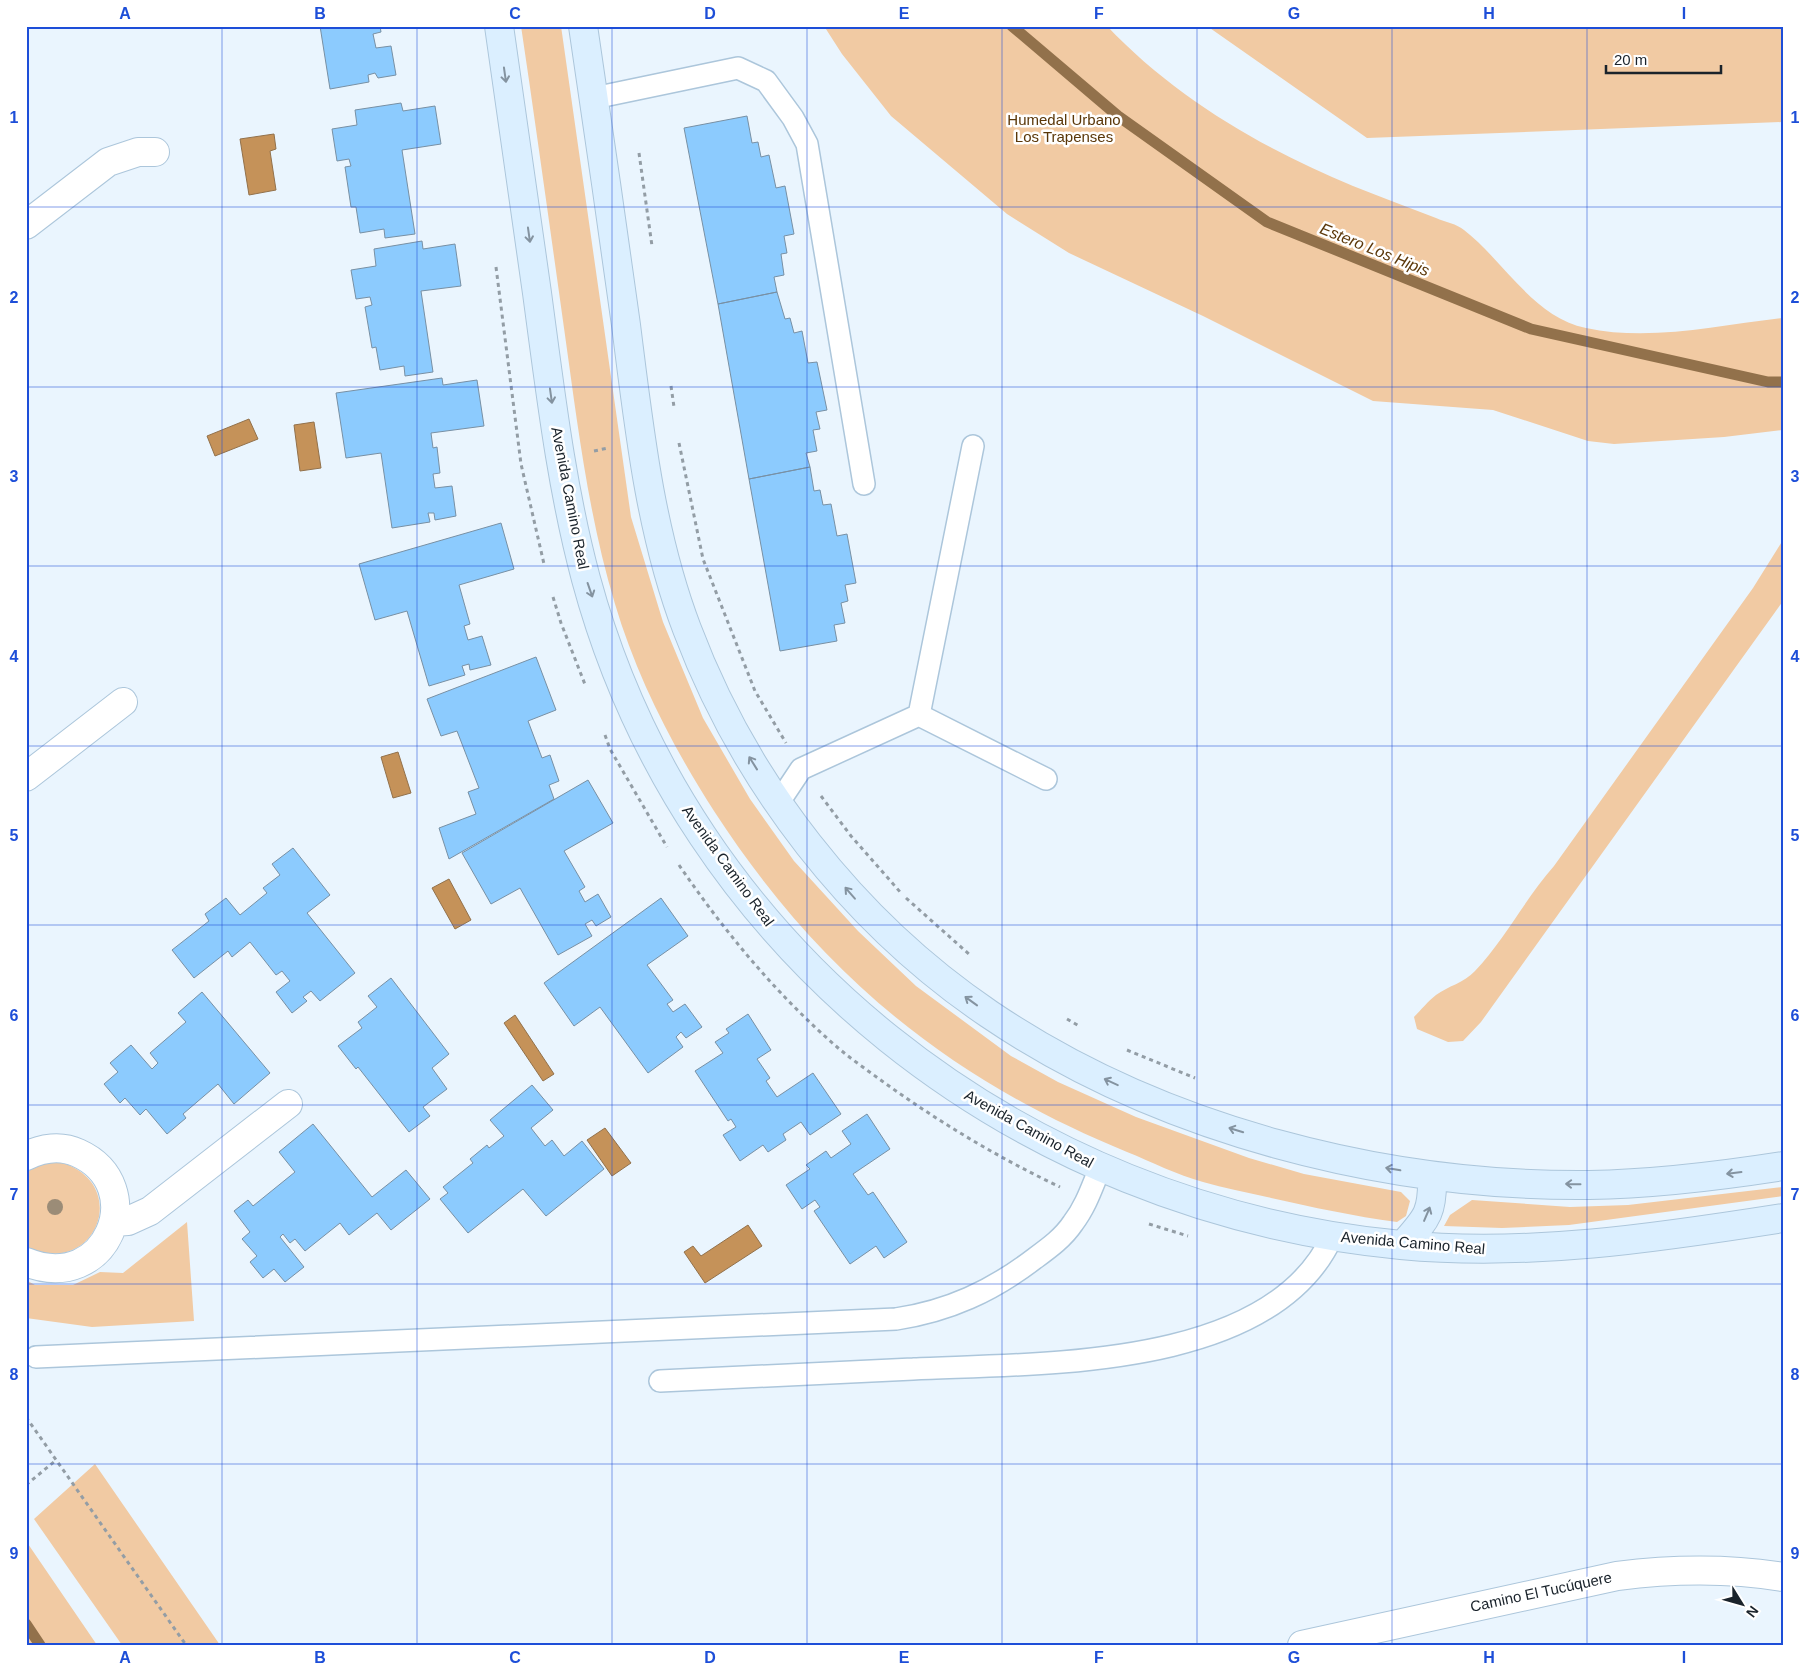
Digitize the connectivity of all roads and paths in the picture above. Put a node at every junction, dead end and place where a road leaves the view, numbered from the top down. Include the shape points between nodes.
1 (498, 26) edge
2 (583, 26) edge
3 (594, 98) junction
4 (155, 152) dead end
5 (26, 225) edge
6 (641, 442) junction
7 (973, 446) dead end
8 (559, 457) junction
9 (521, 464) dead end
10 (864, 484) dead end
11 (123, 702) dead end
12 (918, 715) junction
13 (801, 768) junction
14 (26, 777) edge
15 (1046, 780) dead end
16 (779, 802) junction
17 (978, 960) dead end
18 (1064, 1017) dead end
19 (1081, 1026) dead end
20 (1124, 1048) dead end
21 (1202, 1081) dead end
22 (288, 1104) dead end
23 (26, 1156) edge
24 (1783, 1166) edge
25 (1100, 1168) junction
26 (1432, 1176) junction
27 (1783, 1218) edge
28 (114, 1222) junction
29 (1332, 1236) junction
30 (1403, 1246) junction
31 (26, 1262) edge
32 (36, 1356) dead end
33 (660, 1381) dead end
34 (26, 1418) edge
35 (55, 1461) junction
36 (26, 1485) edge
37 (1783, 1577) edge
38 (186, 1645) edge
39 (1302, 1645) edge

1 -> 8 main road, Avenida Camino Real
2 - 3 main road
3 - 6 main road
3 - 10 lane via 738,68 766,81 793,118 807,144
4 - 5 street via 138,152 108,162
6 - 8 path
6 - 13 path via 678,439 703,559 727,624 754,691
16 -> 6 main road via 729,722 686,628 657,528
7 - 12 lane
8 - 9 path
8 -> 25 main road, Avenida Camino Real via 586,580 643,733 687,813 761,916 813,972 869,1024 929,1071 992,1113
11 - 14 street
12 - 13 lane
12 - 15 lane
13 - 16 lane
13 - 17 path via 851,836 903,895
26 -> 16 main road via 1301,1150 1228,1128 1148,1098 1028,1038 952,986 893,937 831,870
18 - 19 path
20 - 21 path
22 - 28 street via 150,1210 128,1221
23 - 28 street via 60,1148 73,1151 95,1164 110,1184 114,1197
24 -> 26 main road via 1656,1182 1588,1185
25 - 29 main road, Avenida Camino Real via 1214,1210
25 - 32 lane via 1081,1212 1052,1246 976,1296 925,1314 896,1319
30 -> 26 main road via 1427,1219 1433,1199
27 - 30 main road, Avenida Camino Real via 1552,1248 1498,1250
28 - 31 street via 99,1251 86,1261 54,1270
29 - 30 main road, Avenida Camino Real
29 - 33 lane via 1306,1278 1270,1306 1219,1330 1144,1352 1063,1363
34 - 35 path
35 - 36 path
35 - 38 path
37 - 39 street, Camino El Tucúquere via 1706,1569 1617,1576

